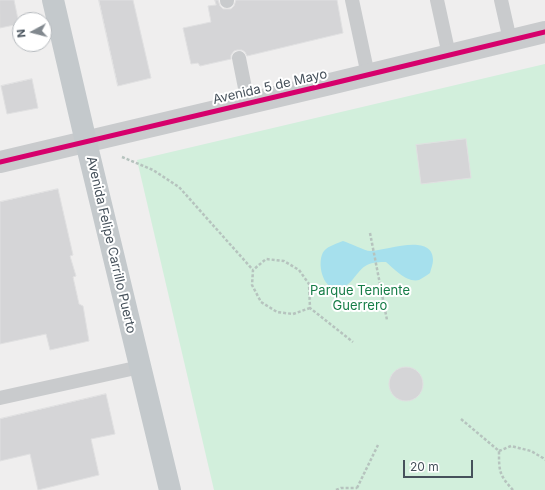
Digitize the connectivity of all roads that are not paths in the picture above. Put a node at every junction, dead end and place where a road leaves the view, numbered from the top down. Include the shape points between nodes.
1 (53, 0) edge
2 (352, 0) edge
3 (437, 0) edge
4 (501, 0) edge
5 (545, 32) edge
6 (510, 40) junction
7 (449, 55) junction
8 (239, 58) dead end
9 (368, 75) junction
10 (248, 103) junction
11 (86, 142) junction
12 (0, 162) edge
13 (140, 367) junction
14 (0, 398) edge
15 (170, 490) edge

1 - 11 main road, Avenida Felipe Carrillo Puerto
2 - 9 lane
3 - 7 lane
4 - 6 lane
5 - 6 street, Avenida 5 de Mayo
6 - 7 street, Avenida 5 de Mayo
7 - 9 street, Avenida 5 de Mayo
8 - 10 lane
9 - 10 street, Avenida 5 de Mayo
10 - 11 street, Avenida 5 de Mayo
11 - 12 street, Avenida 5 de Mayo
11 - 13 main road, Avenida Felipe Carrillo Puerto
13 - 14 lane
13 - 15 main road, Avenida Felipe Carrillo Puerto

